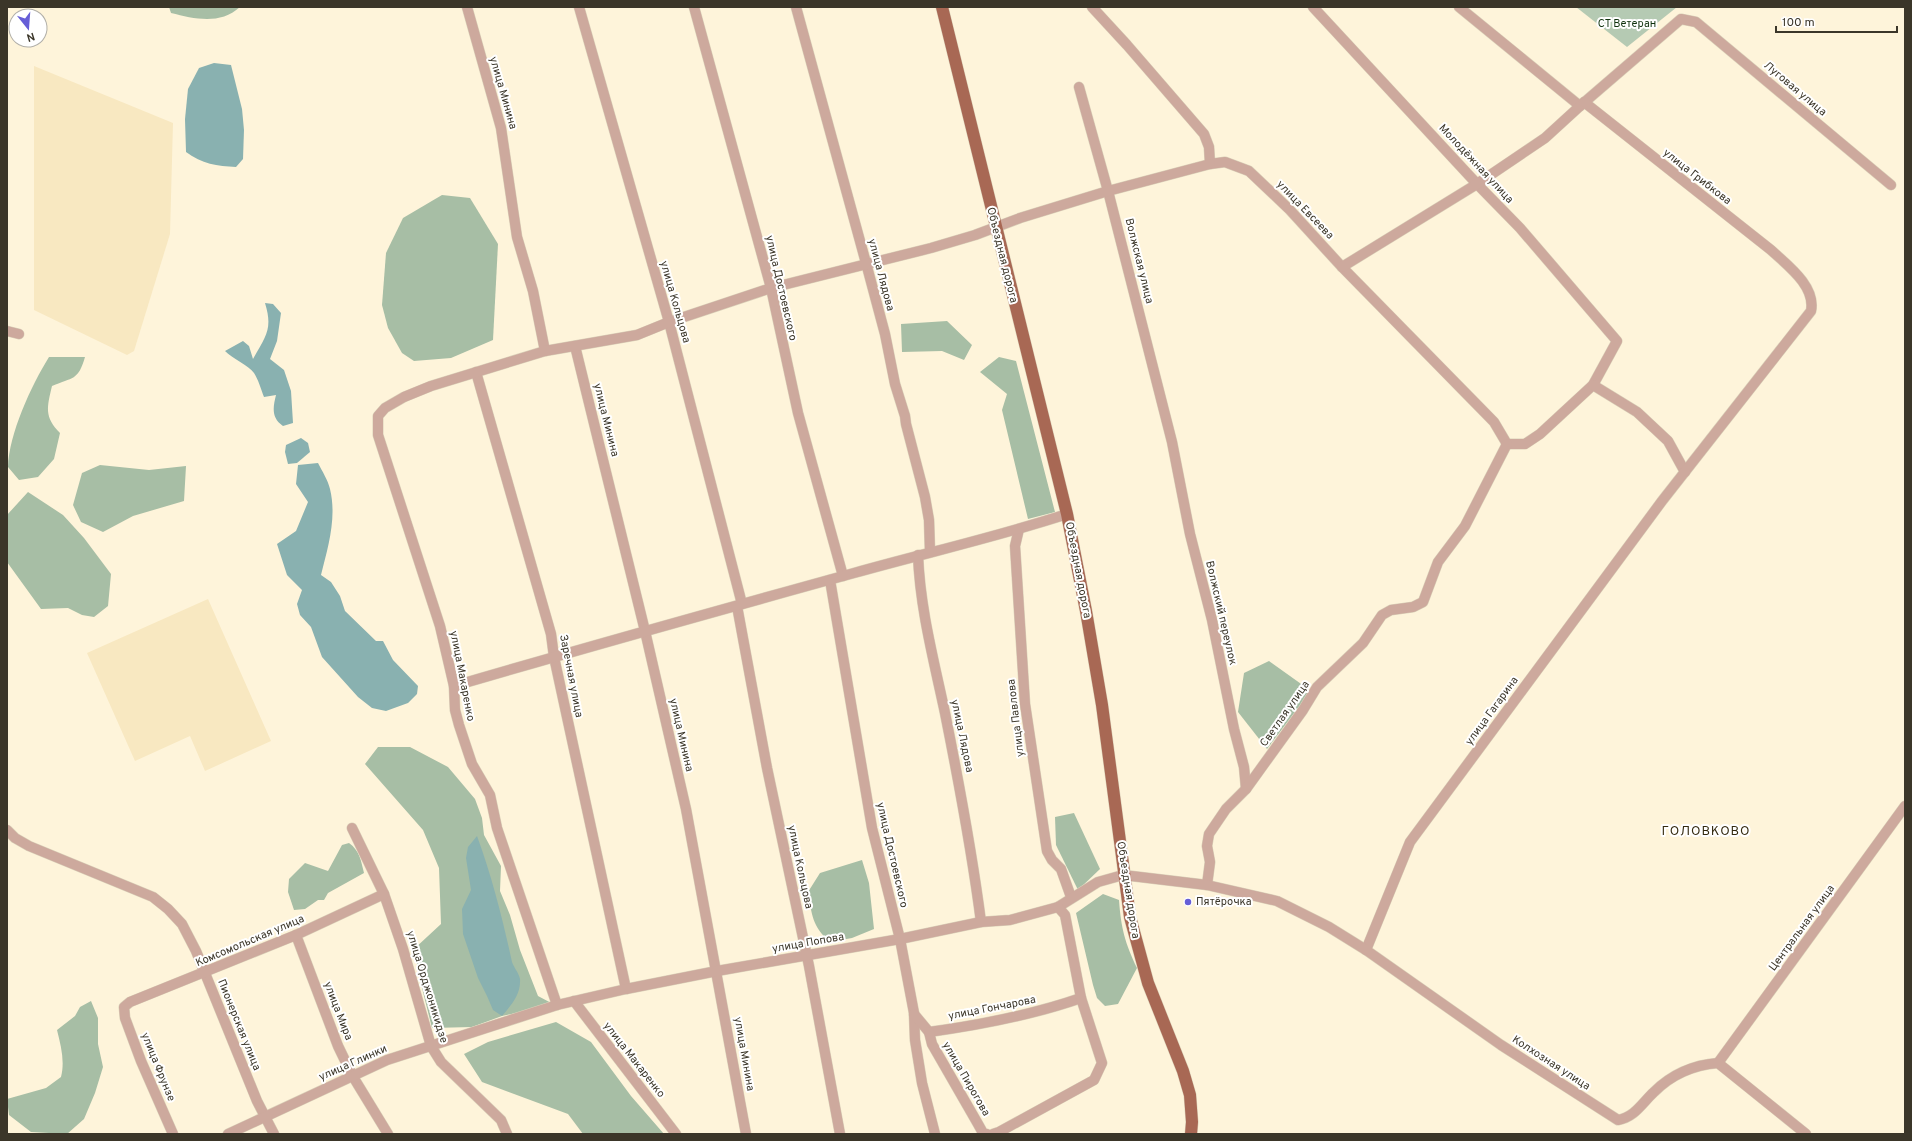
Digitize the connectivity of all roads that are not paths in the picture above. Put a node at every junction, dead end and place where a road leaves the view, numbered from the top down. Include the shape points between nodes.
1 (467, 7) edge
2 (579, 7) edge
3 (694, 7) edge
4 (796, 7) edge
5 (942, 7) edge
6 (1092, 7) edge
7 (1313, 7) edge
8 (1459, 7) edge
9 (1079, 87) dead end
10 (1582, 104) junction
11 (1210, 164) junction
12 (1477, 184) junction
13 (1890, 185) dead end
14 (1108, 191) junction
15 (995, 227) junction
16 (866, 263) junction
17 (1342, 267) junction
18 (771, 288) junction
19 (669, 322) junction
20 (7, 331) edge
21 (19, 334) dead end
22 (575, 346) junction
23 (545, 351) junction
24 (476, 372) junction
25 (1594, 385) junction
26 (378, 416) joint
27 (1172, 442) joint
28 (1507, 444) junction
29 (1685, 472) junction
30 (1067, 514) junction
31 (1019, 529) junction
32 (930, 552) junction
33 (918, 555) junction
34 (843, 576) junction
35 (830, 580) junction
36 (740, 605) junction
37 (645, 631) junction
38 (554, 657) junction
39 (454, 686) junction
40 (1246, 789) junction
41 (1905, 806) edge
42 (352, 828) dead end
43 (7, 830) edge
44 (1123, 875) junction
45 (1207, 885) junction
46 (384, 894) junction
47 (1071, 897) junction
48 (1058, 907) junction
49 (981, 922) junction
50 (296, 935) junction
51 (900, 939) junction
52 (1366, 950) junction
53 (807, 955) junction
54 (205, 972) junction
55 (717, 972) junction
56 (626, 989) junction
57 (1081, 998) junction
58 (574, 1001) junction
59 (557, 1005) junction
60 (124, 1007) joint
61 (914, 1013) junction
62 (492, 1026) joint
63 (929, 1032) junction
64 (431, 1046) junction
65 (1718, 1063) junction
66 (352, 1075) junction
67 (264, 1117) junction
68 (173, 1134) edge
69 (228, 1134) edge
70 (274, 1134) edge
71 (388, 1134) edge
72 (507, 1134) edge
73 (676, 1134) edge
74 (746, 1134) edge
75 (840, 1134) edge
76 (935, 1134) edge
77 (987, 1134) edge
78 (993, 1134) edge
79 (1191, 1134) edge
80 (1806, 1134) edge

1 - 23 street, улица Минина via 501,128 517,237 533,291
2 - 19 street, улица Кольцова
3 - 18 street, улица Достоевского
4 - 16 street, улица Лядова
5 - 15 main road, Объездная дорога
6 - 11 street via 1204,134 1209,147
7 - 12 street, Молодёжная улица
8 - 10 street, улица Грибкова
9 - 14 street, Волжская улица
10 - 12 street via 1545,138
10 - 13 street, Луговая улица via 1681,19 1696,22
10 - 29 street, улица Грибкова via 1771,250 1794,271 1809,293 1812,303 1811,311
11 - 14 street, улица Евсеева
11 - 17 street, улица Евсеева via 1225,162 1249,171 1289,209
12 - 17 street
12 - 25 street, Молодёжная улица via 1520,228 1617,342
14 - 15 street, улица Евсеева
14 - 27 street, Волжская улица
15 - 16 street, улица Евсеева via 931,248
15 - 30 main road, Объездная дорога
16 - 18 street, улица Евсеева
16 - 32 street, улица Лядова via 925,497
17 - 28 street, улица Евсеева via 1494,422
18 - 19 street, улица Евсеева
18 - 34 street, улица Достоевского via 798,413
19 - 22 street, улица Евсеева via 637,335
19 - 36 street, улица Кольцова
20 - 21 street
22 - 23 street, улица Евсеева
22 - 37 street, улица Минина
23 - 24 street, улица Евсеева
24 - 26 street, улица Евсеева via 404,397 385,408
24 - 38 street, Заречная улица via 551,634
25 - 28 street via 1532,441 1525,444
25 - 29 street via 1637,412 1668,441
26 - 39 street, улица Макаренко via 378,435 430,590
27 - 40 street, Волжский переулок via 1190,534 1212,620 1244,767
28 - 40 street, Светлая улица via 1465,526 1438,562 1423,602 1413,607 1391,610 1382,615 1363,643 1317,687
29 - 52 street, улица Гагарина via 1410,842
30 - 31 street
30 - 44 main road, Объездная дорога via 1101,697
31 - 32 street
31 - 47 street, улица Павлова via 1016,546 1025,704 1047,851 1062,870
32 - 33 street
33 - 34 street
33 - 49 street, улица Лядова via 920,595 972,852
34 - 35 street
35 - 36 street
35 - 51 street, улица Достоевского via 872,828
36 - 37 street
36 - 53 street, улица Кольцова via 767,768
37 - 38 street
37 - 55 street, улица Минина via 686,809
38 - 39 street
38 - 56 street, Заречная улица
39 - 59 street, улица Макаренко via 455,710 459,725 472,764 490,795 497,828
40 - 45 street, Светлая улица via 1226,809 1209,834 1207,846 1210,862
41 - 65 street, Центральная улица
42 - 46 street, улица Орджоникидзе
43 - 54 street, Пионерская улица via 29,846 153,897 182,924
44 - 45 street, Колхозная улица
44 - 47 street, улица Попова via 1098,882
44 - 79 main road, Объездная дорога via 1140,957 1190,1095
45 - 52 street, Колхозная улица via 1277,901 1329,926
46 - 50 street, Комсомольская улица
46 - 64 street, улица Орджоникидзе
47 - 48 street, улица Попова
48 - 49 street, улица Попова via 1010,920
48 - 57 street via 1066,915
49 - 51 street, улица Попова
50 - 54 street, Комсомольская улица
50 - 66 street, улица Мира via 338,1046
51 - 53 street, улица Попова
51 - 61 street, улица Достоевского
52 - 65 street, Колхозная улица via 1501,1045 1618,1120 1638,1110 1668,1080 1702,1064
53 - 55 street, улица Попова
53 - 75 street, улица Кольцова
54 - 60 street, Комсомольская улица via 130,1002
54 - 67 street, Пионерская улица
55 - 56 street, улица Попова
55 - 74 street, улица Минина
56 - 58 street, улица Попова
57 - 63 street, улица Гончарова via 1053,1008 1013,1017
57 - 78 street via 1102,1063 1094,1080
58 - 59 street, улица Попова
58 - 73 street, улица Макаренко
59 - 62 street, улица Попова
60 - 68 street, улица Фрунзе via 125,1018 141,1061
61 - 63 street
61 - 76 street, улица Достоевского via 915,1040 922,1083
62 - 64 street, улица Глинки
63 - 77 street, улица Пирогова via 932,1044 978,1124
64 - 66 street, улица Глинки via 387,1060
64 - 72 street, улица Орджоникидзе via 441,1062 501,1120
65 - 80 street
66 - 67 street, улица Глинки
66 - 71 street, улица Мира
67 - 69 street, улица Глинки
67 - 70 street, Пионерская улица

